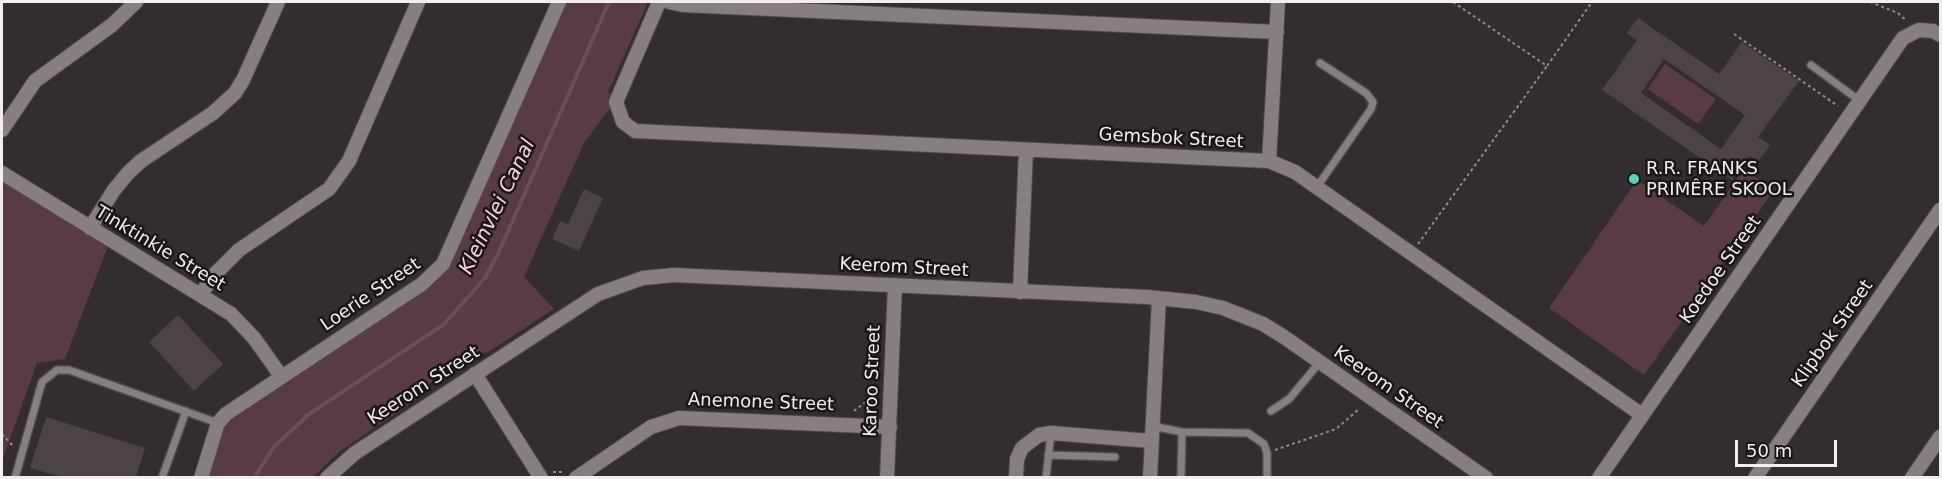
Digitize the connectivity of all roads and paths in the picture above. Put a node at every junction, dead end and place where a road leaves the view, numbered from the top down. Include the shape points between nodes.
1 (136, 2) edge
2 (278, 2) edge
3 (418, 2) edge
4 (559, 2) edge
5 (659, 2) edge
6 (669, 2) edge
7 (1278, 2) edge
8 (1454, 2) edge
9 (1592, 2) edge
10 (1870, 2) edge
11 (1919, 30) junction
12 (1277, 32) junction
13 (1734, 34) dead end
14 (1941, 35) edge
15 (1320, 63) dead end
16 (1811, 65) dead end
17 (1547, 66) junction
18 (1860, 101) junction
19 (1850, 115) junction
20 (2, 130) edge
21 (1026, 150) junction
22 (1269, 161) junction
23 (2, 174) edge
24 (1317, 187) junction
25 (1941, 210) edge
26 (90, 228) junction
27 (1412, 253) junction
28 (896, 285) junction
29 (1020, 292) junction
30 (200, 294) junction
31 (1159, 298) junction
32 (1320, 362) junction
33 (475, 374) junction
34 (281, 376) junction
35 (1358, 410) dead end
36 (186, 411) junction
37 (1271, 411) dead end
38 (1642, 415) junction
39 (218, 423) junction
40 (1152, 426) junction
41 (890, 427) junction
42 (1182, 432) junction
43 (1051, 433) junction
44 (2, 434) edge
45 (1941, 437) edge
46 (1151, 441) junction
47 (1267, 453) junction
48 (20, 455) junction
49 (1048, 455) junction
50 (1115, 457) dead end
51 (15, 477) edge
52 (162, 477) edge
53 (201, 477) edge
54 (327, 477) edge
55 (541, 477) edge
56 (576, 477) edge
57 (887, 477) edge
58 (1016, 477) edge
59 (1046, 477) edge
60 (1150, 477) edge
61 (1181, 477) edge
62 (1267, 477) edge
63 (1486, 477) edge
64 (1599, 477) edge
65 (1755, 477) edge
66 (1912, 477) edge

1 - 20 street via 112,25 34,81
2 - 26 street via 235,93 128,173
3 - 30 street via 349,161 329,189 233,256
4 - 34 street, Loerie Street via 442,264 422,285
5 - 21 street, Gemsbok Street via 618,94 617,109 623,122 642,133
6 - 12 street
7 - 12 street
8 - 17 path
9 - 17 path
10 - 11 path via 1898,13
11 - 14 street
11 - 18 street, Koedoe Street via 1903,38
12 - 22 street
13 - 19 path
15 - 24 lane via 1366,93 1373,102
16 - 18 lane
17 - 27 path
18 - 19 street, Koedoe Street
19 - 38 street, Koedoe Street
21 - 22 street, Gemsbok Street
21 - 29 street
22 - 24 street, Gemsbok Street
23 - 26 street, Tinktinkie Street
24 - 27 street, Gemsbok Street
25 - 65 street, Klipbok Street
26 - 30 street, Tinktinkie Street
27 - 38 street, Gemsbok Street
28 - 29 street, Keerom Street
28 - 33 street, Keerom Street via 674,275 643,278 598,294
28 - 41 street, Karoo Street
29 - 31 street, Keerom Street
30 - 34 street, Tinktinkie Street via 241,323
31 - 32 street, Keerom Street via 1196,302 1244,315
31 - 40 street
32 - 37 lane via 1289,399
32 - 63 street, Keerom Street
33 - 54 street, Keerom Street via 355,453
33 - 55 street
34 - 39 street, Loerie Street
35 - 47 path via 1336,429
36 - 39 lane
36 - 48 lane via 69,370 57,370 42,382
36 - 52 lane
38 - 64 street, Koedoe Street
39 - 53 street
40 - 42 lane
40 - 46 street
41 - 56 street, Anemone Street via 679,418 651,427
41 - 57 street, Karoo Street
42 - 47 lane via 1248,433 1264,444
42 - 61 lane
43 - 46 street
43 - 49 lane
43 - 58 street via 1039,435 1022,448
44 - 48 path
45 - 66 street
46 - 60 street
47 - 62 lane
48 - 51 lane
49 - 50 lane
49 - 59 lane

